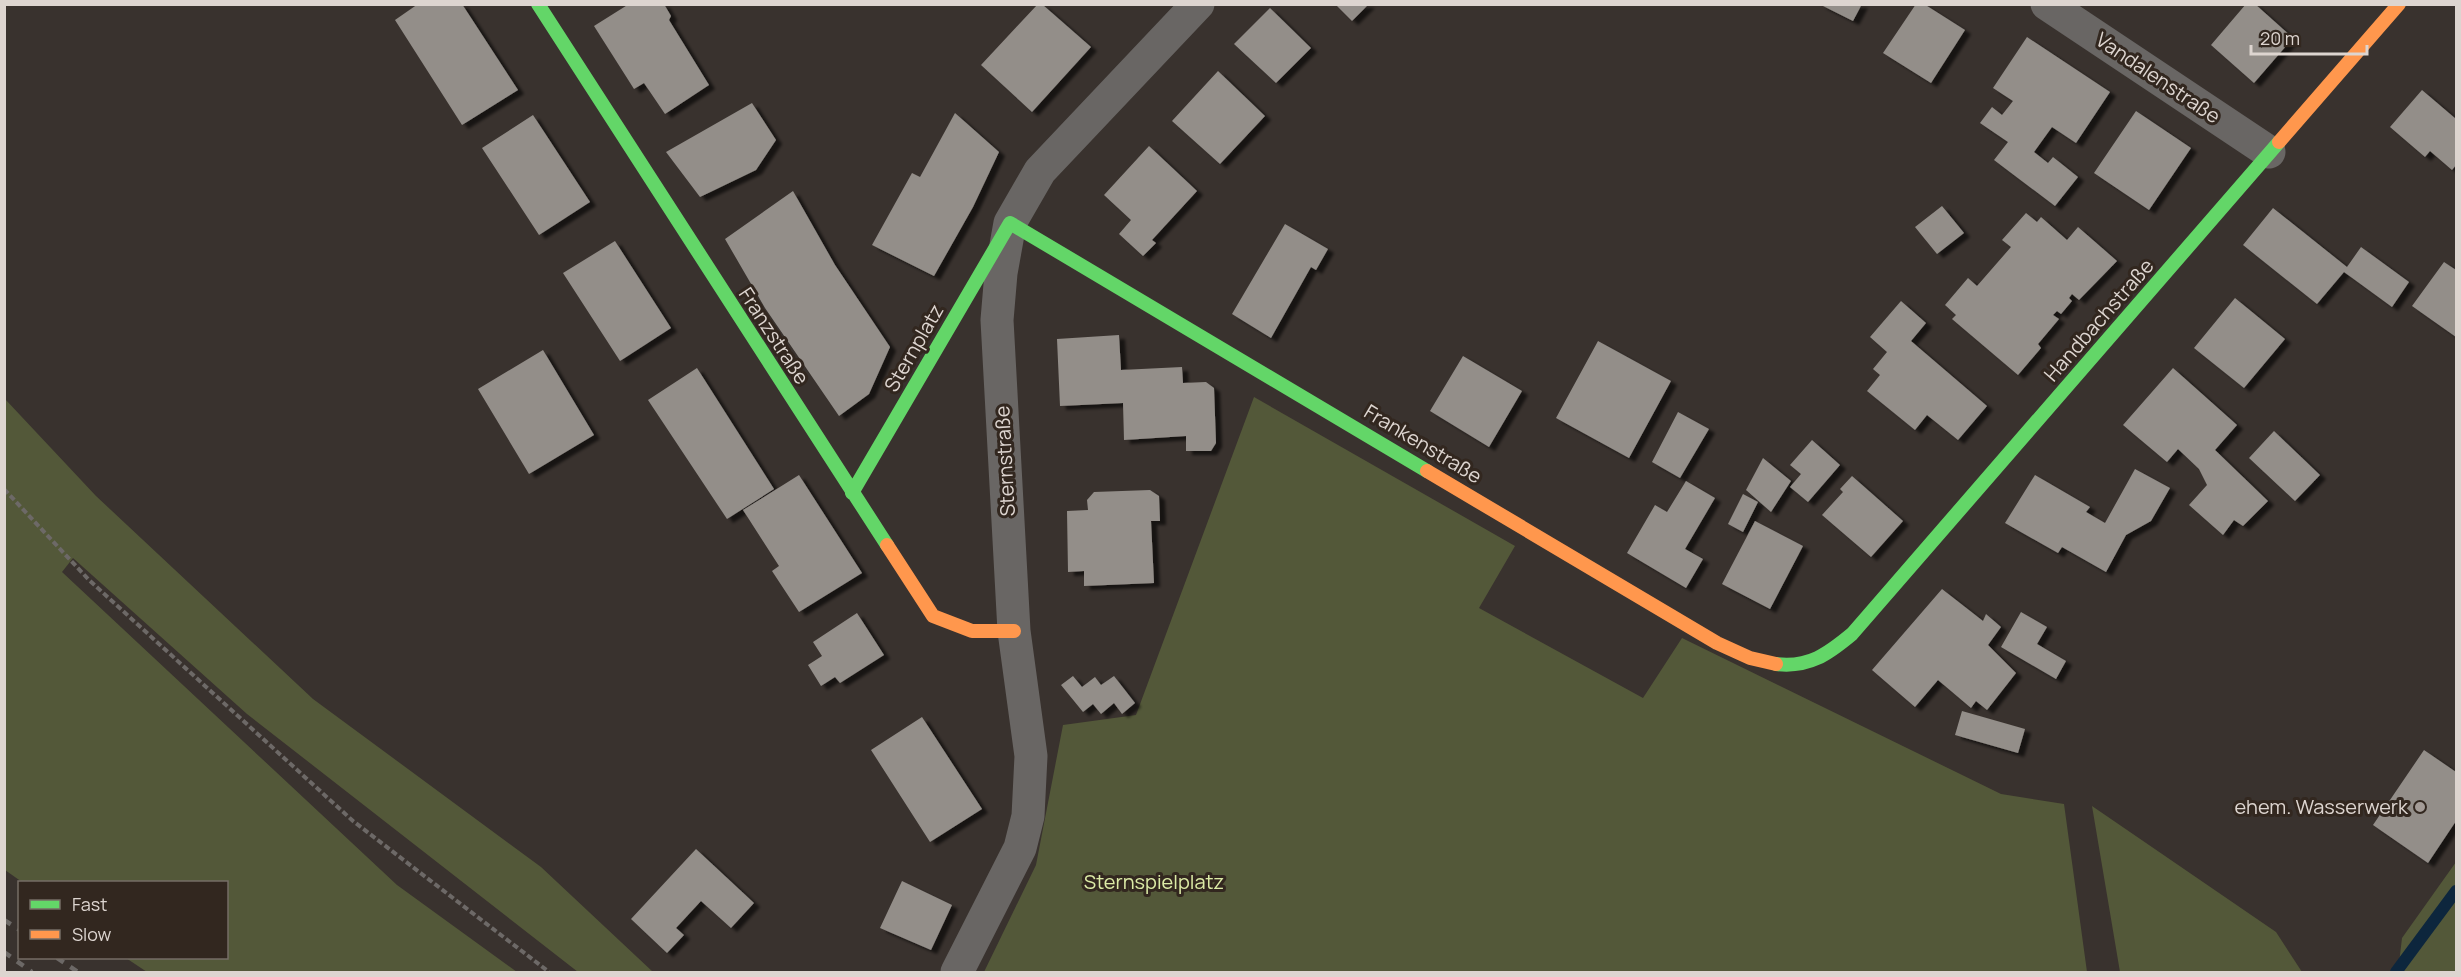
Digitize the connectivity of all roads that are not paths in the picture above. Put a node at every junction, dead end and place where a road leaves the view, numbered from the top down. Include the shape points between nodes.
1 (538, 4) edge
2 (1198, 4) edge
3 (2047, 4) edge
4 (2398, 4) edge
5 (2269, 152) junction
6 (1010, 223) junction
7 (852, 493) junction
8 (1014, 631) junction
9 (1824, 656) joint
10 (957, 972) edge

1 - 7 street, Franzstraße
2 - 6 street, Sternstraße via 1040,171
3 - 5 street, Vandalenstraße
4 - 5 street, Handbachstraße
5 - 9 street, Handbachstraße via 1885,597 1852,634
6 - 7 street, Sternplatz
6 - 8 street, Sternstraße via 997,320
6 - 9 street, Frankenstraße via 1733,651 1755,662 1777,666
7 - 8 street, Franzstraße via 933,616 976,633
8 - 10 street, Sternstraße via 1031,756 1028,816 1020,848

